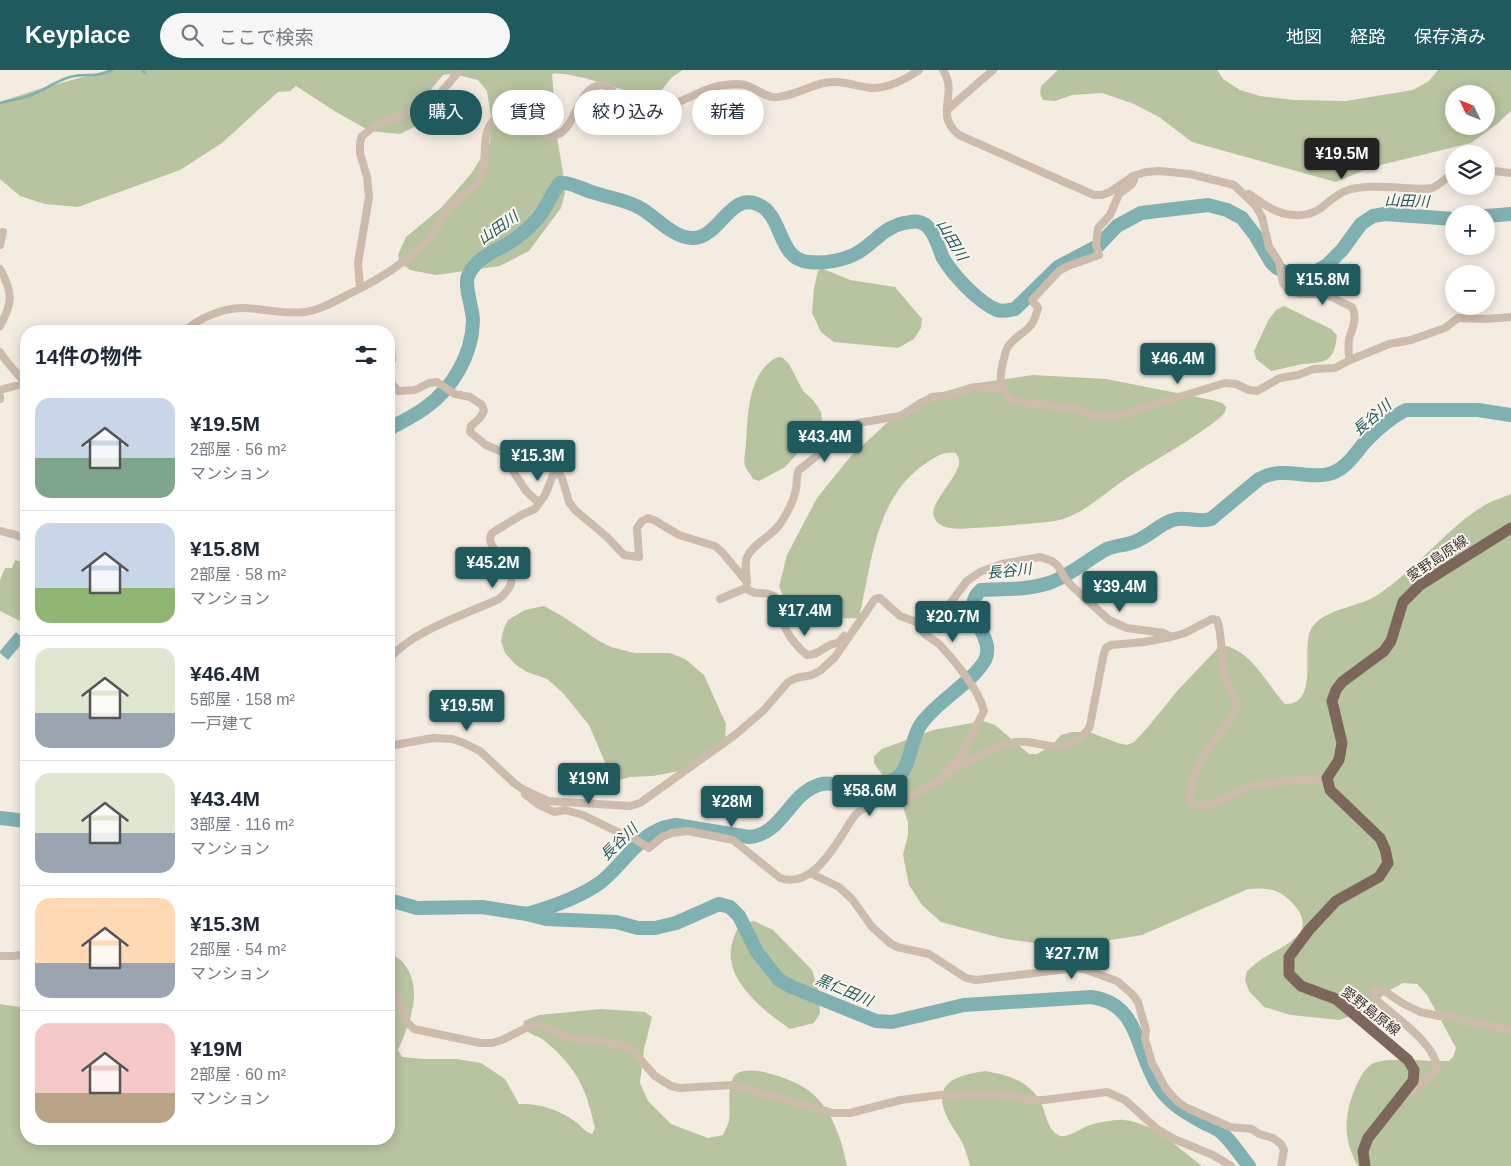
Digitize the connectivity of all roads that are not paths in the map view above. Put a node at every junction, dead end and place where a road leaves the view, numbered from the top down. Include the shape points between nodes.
1 (460, 70) edge
2 (919, 70) edge
3 (942, 70) edge
4 (993, 70) edge
5 (947, 110) junction
6 (1495, 171) edge
7 (1511, 173) edge
8 (1134, 176) junction
9 (1445, 180) edge
10 (1243, 192) junction
11 (3, 232) dead end
12 (0, 245) edge
13 (0, 269) edge
14 (360, 288) junction
15 (1511, 317) edge
16 (194, 325) edge
17 (0, 326) edge
18 (0, 352) edge
19 (1350, 360) junction
20 (20, 376) edge
21 (20, 385) edge
22 (395, 388) edge
23 (1002, 389) junction
24 (0, 390) edge
25 (539, 503) junction
26 (1511, 528) edge
27 (0, 531) edge
28 (20, 537) edge
29 (746, 585) junction
30 (720, 599) dead end
31 (869, 606) junction
32 (919, 623) junction
33 (1171, 637) junction
34 (838, 644) junction
35 (395, 653) edge
36 (821, 670) junction
37 (395, 745) edge
38 (1327, 778) junction
39 (938, 780) junction
40 (524, 790) junction
41 (812, 874) junction
42 (20, 955) edge
43 (0, 956) edge
44 (395, 996) edge
45 (1511, 1030) edge
46 (1396, 1102) junction
47 (1230, 1166) edge
48 (1281, 1166) edge
49 (1365, 1166) edge

1 - 14 street via 432,103 377,124 368,129 360,142 369,197 358,263
2 - 14 street via 890,85 874,88 826,82 775,97 748,86 723,85 661,109 640,112 629,110 608,86 601,85 585,96 568,126 553,136 545,136 532,128 518,114 506,113 489,126 483,170 478,182 445,212 433,234 416,252
3 - 5 street via 948,78
4 - 5 street
5 - 8 street via 948,124 960,135 1094,195 1110,192
6 - 7 street
8 - 10 street via 1146,172 1178,171 1234,185
8 - 23 street via 1132,184 1119,194 1110,215 1098,228 1099,256 1059,271 1032,300 1038,308 1035,322 1006,349 1000,373
9 - 10 street via 1426,189 1347,190 1315,213 1305,215 1276,211
10 - 19 street via 1262,217 1285,287 1291,293 1325,294 1352,307 1355,320 1349,341
11 - 12 street
13 - 17 street via 8,283 11,298
14 - 16 street via 307,312 231,309
15 - 19 street via 1458,318 1445,328 1389,344
18 - 20 street
19 - 23 street via 1336,368 1314,369 1280,378 1257,391 1225,383 1100,418 1072,408 1012,400
21 - 24 street
22 - 25 street via 398,392 415,390 437,382 482,406 484,411 470,432 506,456 526,491
23 - 29 street via 974,387 932,397 900,416 858,422 799,470 795,494 782,522 748,556
25 - 29 street via 555,470 562,478 569,502 575,510 624,555 639,557 637,528 648,518 679,534 715,546
25 - 35 street via 536,509 490,537 490,544 511,572 512,580 506,593 431,629
26 - 38 main road, 愛野島原線 via 1420,585 1403,602 1391,641 1384,651 1336,690 1332,701 1342,743 1339,760
27 - 28 street
29 - 30 street
29 - 34 street via 753,593 770,594 776,598 790,637 808,655
31 - 32 street via 872,600 880,598 900,616
31 - 34 street via 863,609
31 - 36 street via 835,657
32 - 33 street via 942,614 973,576 1002,564 1040,557 1052,561 1109,620 1127,628 1164,633
32 - 39 street via 922,632 941,646 965,676 984,708 984,714 963,752
33 - 38 street via 1212,619 1217,620 1221,630 1226,683 1235,697 1235,708 1225,727 1204,753 1191,784 1189,801 1193,806 1208,804 1253,785
33 - 39 street via 1106,648 1089,728 1068,745 1056,747 1022,741 1007,744 962,764
34 - 36 street
36 - 40 street via 788,682 764,710 735,735 640,803 630,806 562,803 548,801
37 - 40 street via 433,738 464,743 480,751
38 - 46 main road, 愛野島原線 via 1330,790 1380,838 1388,863 1379,878 1336,901 1309,930 1289,957 1289,974 1301,986 1336,999 1408,1060 1414,1070 1413,1081
39 - 41 street via 904,800 876,803 861,809
40 - 41 street via 539,805 554,812 566,810 583,815 649,848 662,837 688,831 733,840 784,880 801,879
41 - 48 street via 839,887 890,944 929,954 966,978 976,980 1084,968 1117,981 1138,1002 1152,1063 1172,1095 1185,1107 1230,1128 1252,1130 1273,1138 1284,1150
42 - 43 street
44 - 47 street via 407,1022 414,1029 492,1043 530,1026 541,1026 569,1038 625,1046 655,1076 671,1086 742,1086 833,1113 850,1113 901,1100 940,1095 1003,1094 1044,1100 1107,1092 1125,1100 1157,1129 1213,1154
45 - 46 street via 1420,1012 1377,989 1374,993 1376,999 1423,1041 1436,1062 1437,1068 1425,1081
46 - 49 main road, 愛野島原線 via 1368,1138 1363,1151

